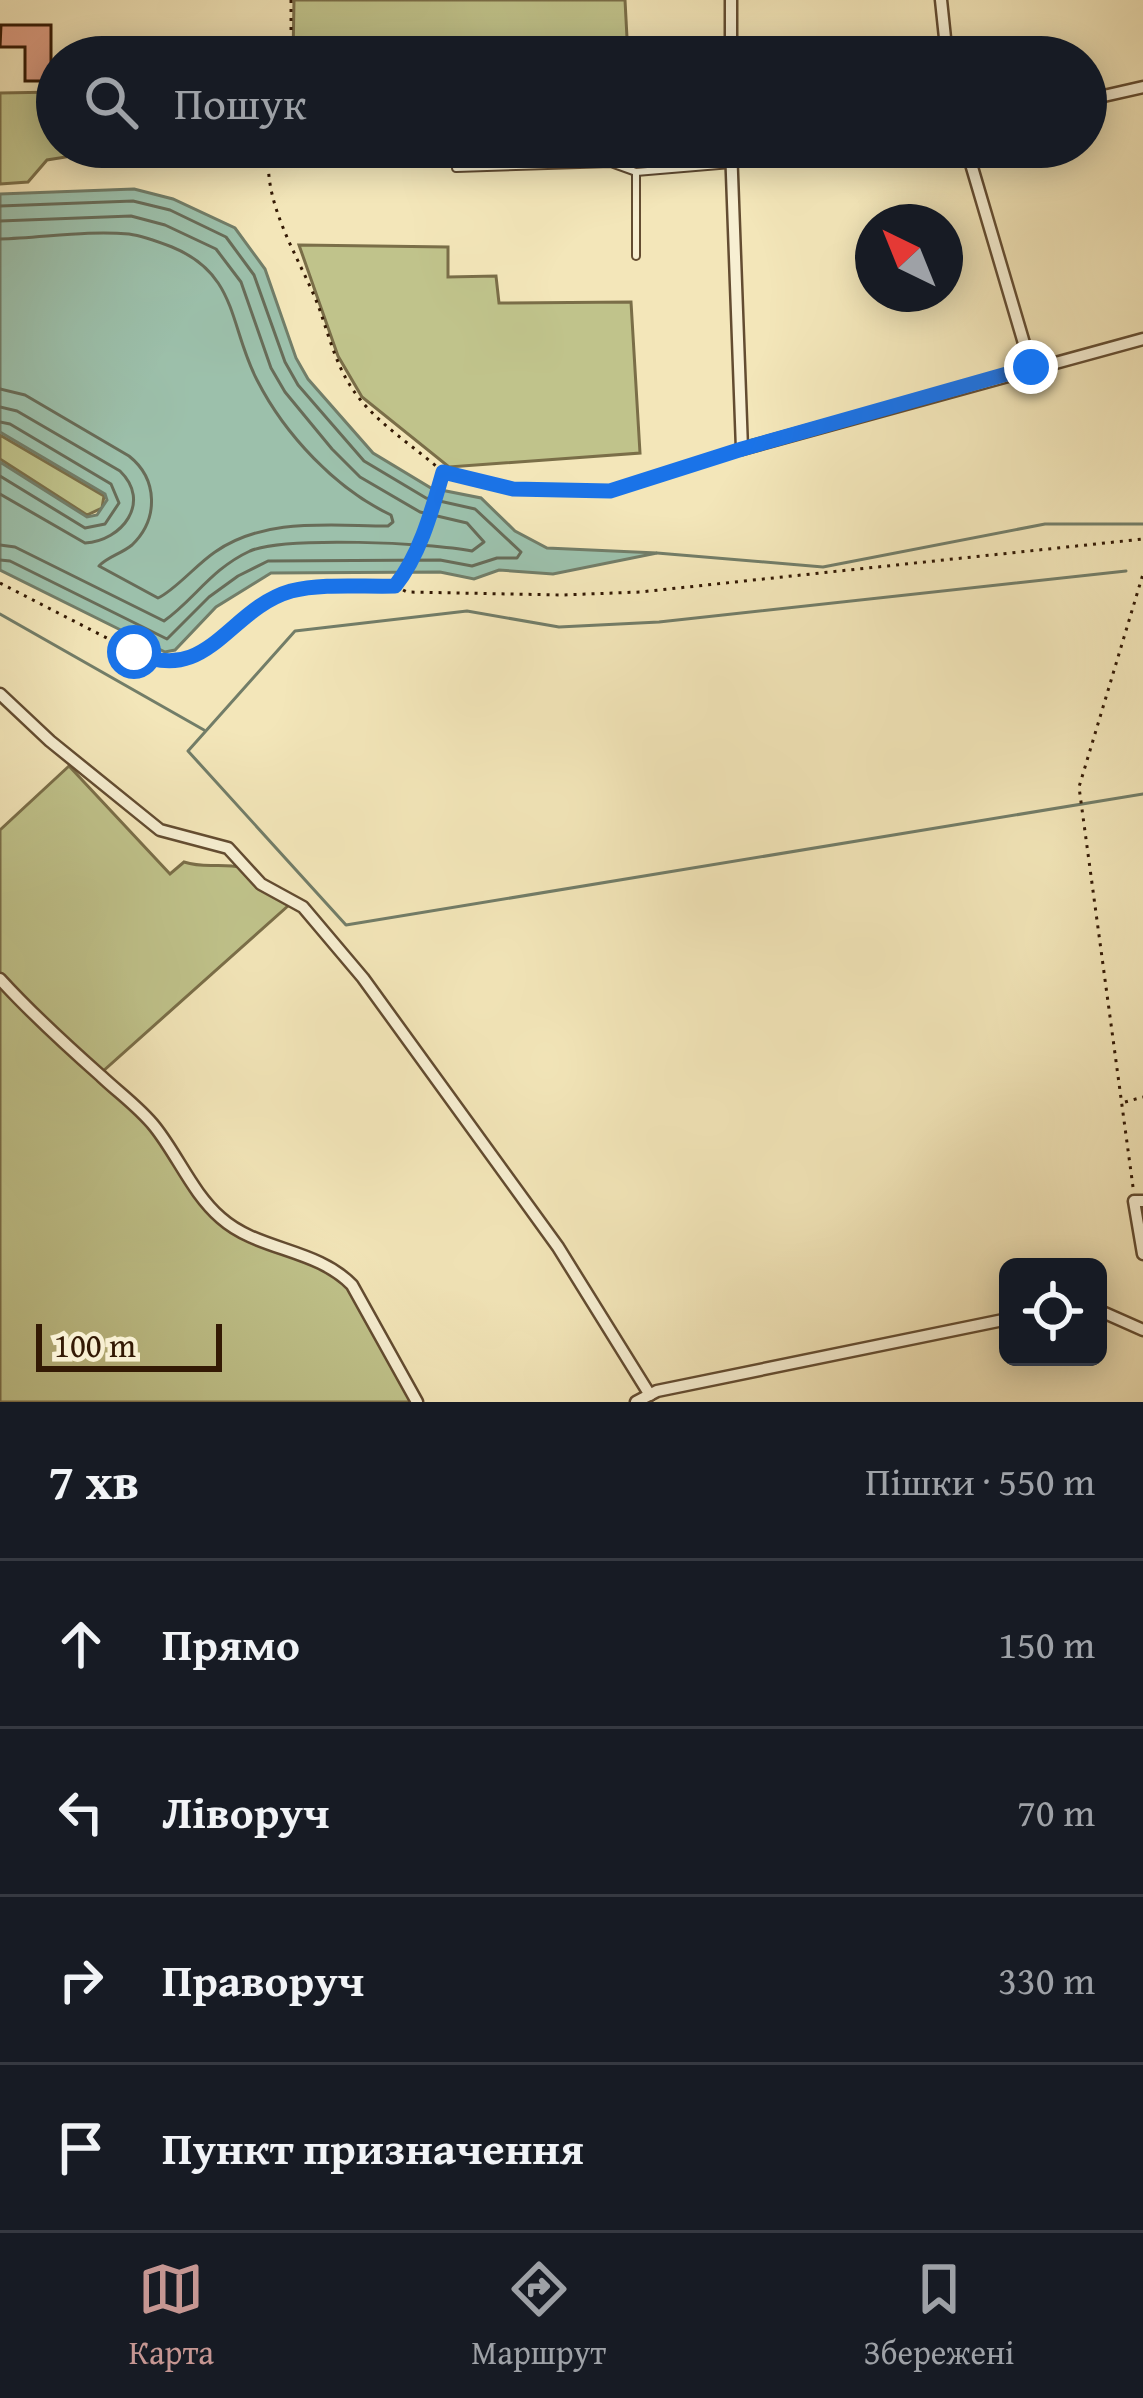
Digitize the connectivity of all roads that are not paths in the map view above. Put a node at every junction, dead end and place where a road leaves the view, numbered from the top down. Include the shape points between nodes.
1 (730, 0) edge
2 (941, 0) edge
3 (731, 36) edge
4 (945, 36) edge
5 (1143, 87) edge
6 (1107, 95) edge
7 (624, 168) edge
8 (684, 168) edge
9 (731, 168) edge
10 (972, 168) edge
11 (636, 172) junction
12 (636, 256) dead end
13 (1143, 339) edge
14 (1031, 367) junction
15 (0, 694) edge
16 (0, 979) edge
17 (1139, 1201) edge
18 (1143, 1254) edge
19 (1107, 1314) edge
20 (999, 1321) edge
21 (1143, 1330) edge
22 (650, 1395) junction
23 (417, 1402) edge
24 (636, 1402) edge

1 - 3 street
2 - 4 street
5 - 6 street
7 - 11 lane
8 - 11 lane
9 - 14 street via 742,449
10 - 14 street
11 - 12 lane
13 - 14 street
15 - 22 street via 160,830 228,848 261,884 303,907 364,978 558,1246
16 - 23 street via 154,1127 223,1220 314,1258 352,1285
17 - 18 street
19 - 21 street
20 - 22 street
22 - 24 street

